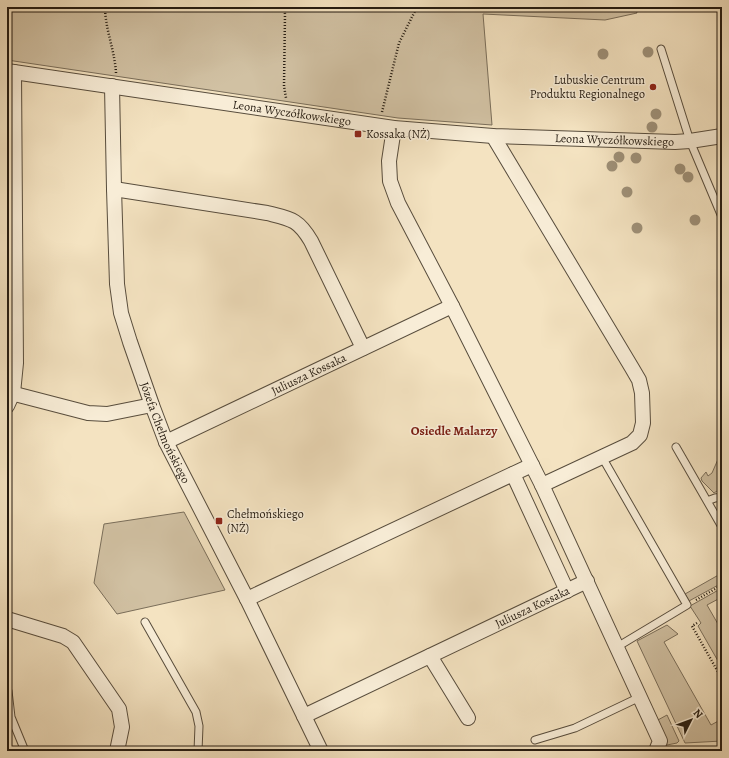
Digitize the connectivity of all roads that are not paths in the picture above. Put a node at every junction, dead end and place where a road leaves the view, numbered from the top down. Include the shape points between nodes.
1 (661, 49) dead end
2 (11, 72) edge
3 (114, 87) junction
4 (394, 128) junction
5 (493, 136) junction
6 (722, 136) edge
7 (690, 141) junction
8 (114, 189) junction
9 (722, 217) edge
10 (452, 306) junction
11 (363, 348) junction
12 (10, 392) edge
13 (152, 405) junction
14 (7, 406) edge
15 (166, 442) junction
16 (676, 447) dead end
17 (602, 456) junction
18 (532, 465) junction
19 (513, 474) junction
20 (542, 485) junction
21 (722, 497) edge
22 (707, 502) junction
23 (722, 527) edge
24 (587, 581) junction
25 (567, 591) junction
26 (247, 599) junction
27 (7, 619) edge
28 (145, 622) dead end
29 (617, 647) junction
30 (430, 656) junction
31 (8, 691) edge
32 (640, 697) junction
33 (304, 716) junction
34 (468, 718) dead end
35 (536, 740) dead end
36 (25, 751) edge
37 (117, 751) edge
38 (198, 751) edge
39 (321, 751) edge
40 (656, 751) edge

1 - 7 lane
2 - 3 street, Leona Wyczółkowskiego
2 - 12 street via 16,363
3 - 4 street, Leona Wyczółkowskiego
3 - 8 street, Józefa Chełmońskiego
4 - 5 street, Leona Wyczółkowskiego
4 - 10 street via 389,161 390,181 398,203
5 - 7 street, Leona Wyczółkowskiego
5 - 17 street via 639,380 643,416 640,435 632,443
6 - 7 street, Leona Wyczółkowskiego
7 - 9 lane
8 - 11 street via 267,213 297,222 311,241
8 - 13 street, Józefa Chełmońskiego via 117,284 121,313
10 - 11 street, Juliusza Kossaka
10 - 18 street
11 - 15 street, Juliusza Kossaka
12 - 13 street via 88,413 107,414
12 - 14 street
13 - 15 street, Józefa Chełmońskiego
15 - 26 street, Józefa Chełmońskiego
16 - 22 lane
17 - 20 street
17 - 29 lane via 687,606
18 - 19 street
18 - 20 street
19 - 25 street
19 - 26 street
20 - 24 street
21 - 22 lane
22 - 23 lane
24 - 25 street, Juliusza Kossaka
24 - 29 street
25 - 30 street, Juliusza Kossaka
26 - 33 street, Józefa Chełmońskiego
27 - 37 street via 63,636 73,642 119,709 122,727
28 - 38 lane via 196,712 199,726
29 - 32 street
30 - 33 street, Juliusza Kossaka
30 - 34 street
31 - 36 lane via 11,717
32 - 35 lane via 575,728
32 - 40 street via 660,741
33 - 39 street, Józefa Chełmońskiego

